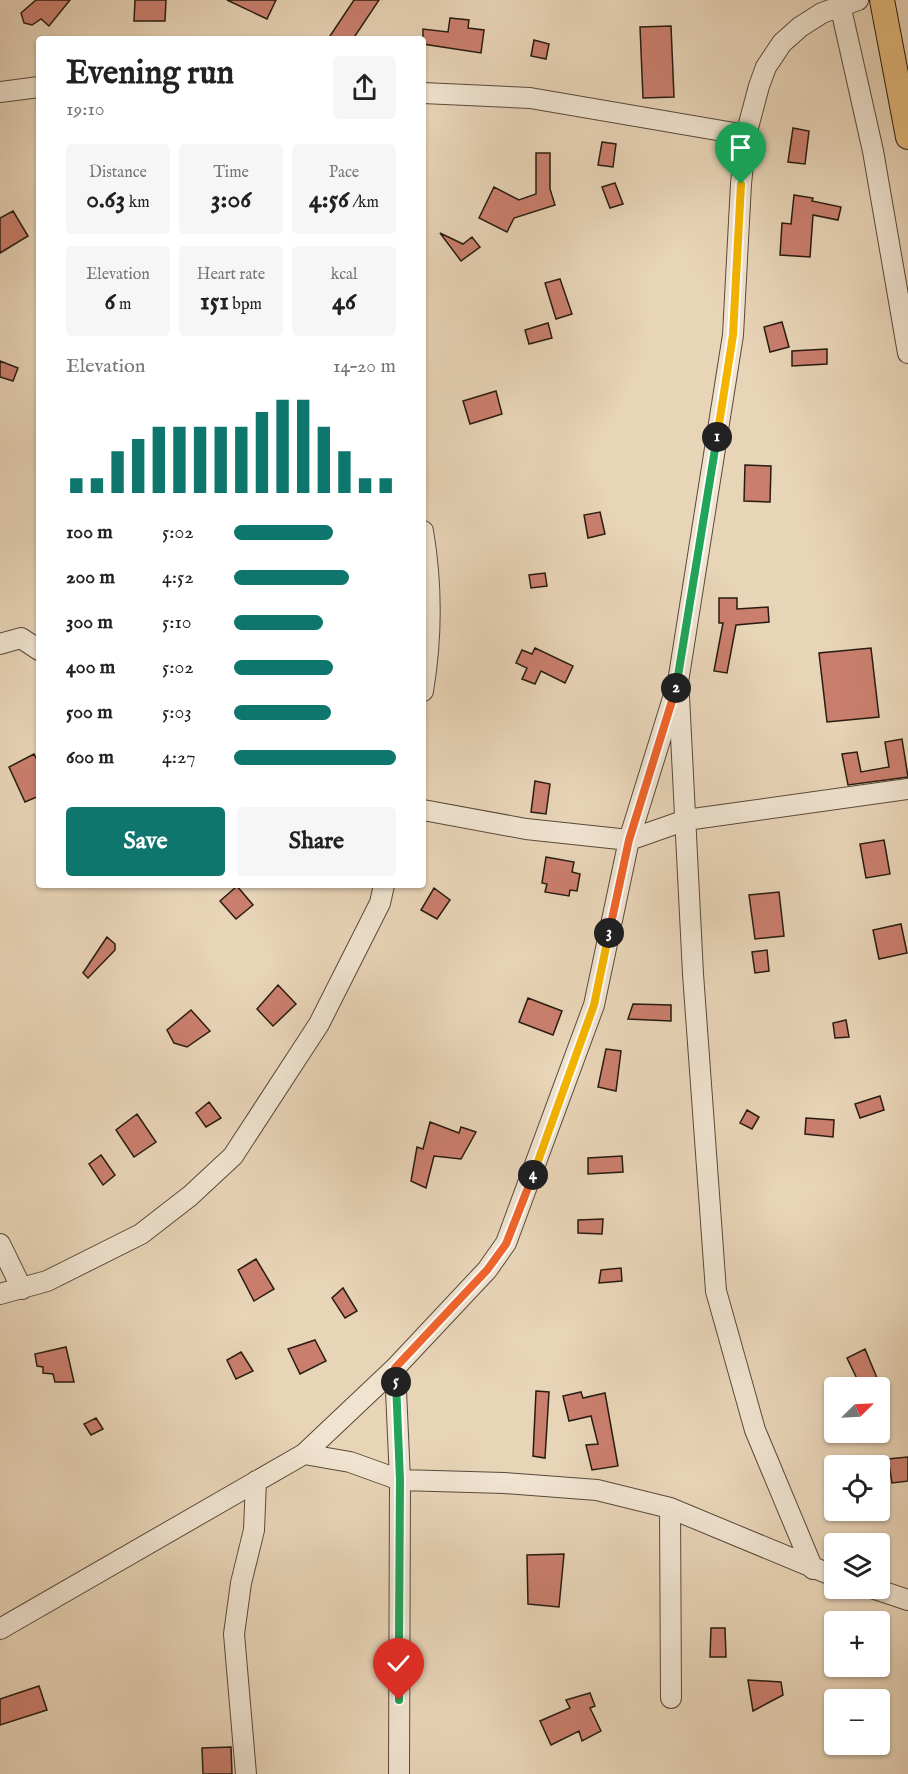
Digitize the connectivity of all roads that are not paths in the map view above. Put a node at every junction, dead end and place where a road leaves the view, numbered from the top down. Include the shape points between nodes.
1 (882, 0) edge
2 (846, 2) edge
3 (36, 87) edge
4 (0, 92) edge
5 (426, 93) edge
6 (746, 135) junction
7 (908, 136) edge
8 (908, 352) edge
9 (426, 547) edge
10 (0, 644) edge
11 (36, 648) edge
12 (426, 660) edge
13 (678, 682) junction
14 (908, 789) edge
15 (426, 811) edge
16 (686, 820) junction
17 (629, 840) junction
18 (383, 888) edge
19 (0, 1244) edge
20 (22, 1288) junction
21 (0, 1294) edge
22 (395, 1368) junction
23 (304, 1454) junction
24 (400, 1480) junction
25 (256, 1481) junction
26 (670, 1508) junction
27 (813, 1569) junction
28 (824, 1573) edge
29 (890, 1594) edge
30 (908, 1600) edge
31 (0, 1629) edge
32 (671, 1698) dead end
33 (246, 1774) edge
34 (399, 1774) edge

1 - 7 main road
2 - 6 street via 800,27 782,43 766,67
2 - 8 street
3 - 4 street
5 - 6 street via 530,98
6 - 13 street via 733,335
9 - 12 street via 430,619
10 - 11 street via 21,638
13 - 16 street
13 - 17 street
14 - 16 street
15 - 17 street via 526,829
16 - 17 street
16 - 27 street via 716,1291 755,1430
17 - 22 street via 594,1005 506,1244 487,1270
18 - 20 street via 380,903 319,1024 233,1156 141,1234 47,1281
19 - 20 street
20 - 21 street
22 - 23 street
22 - 24 street
23 - 24 street via 350,1462
23 - 25 street
24 - 26 street via 597,1490
24 - 34 street
25 - 31 street
25 - 33 street via 254,1530 234,1634
26 - 27 street
26 - 32 street
27 - 28 street
29 - 30 street

